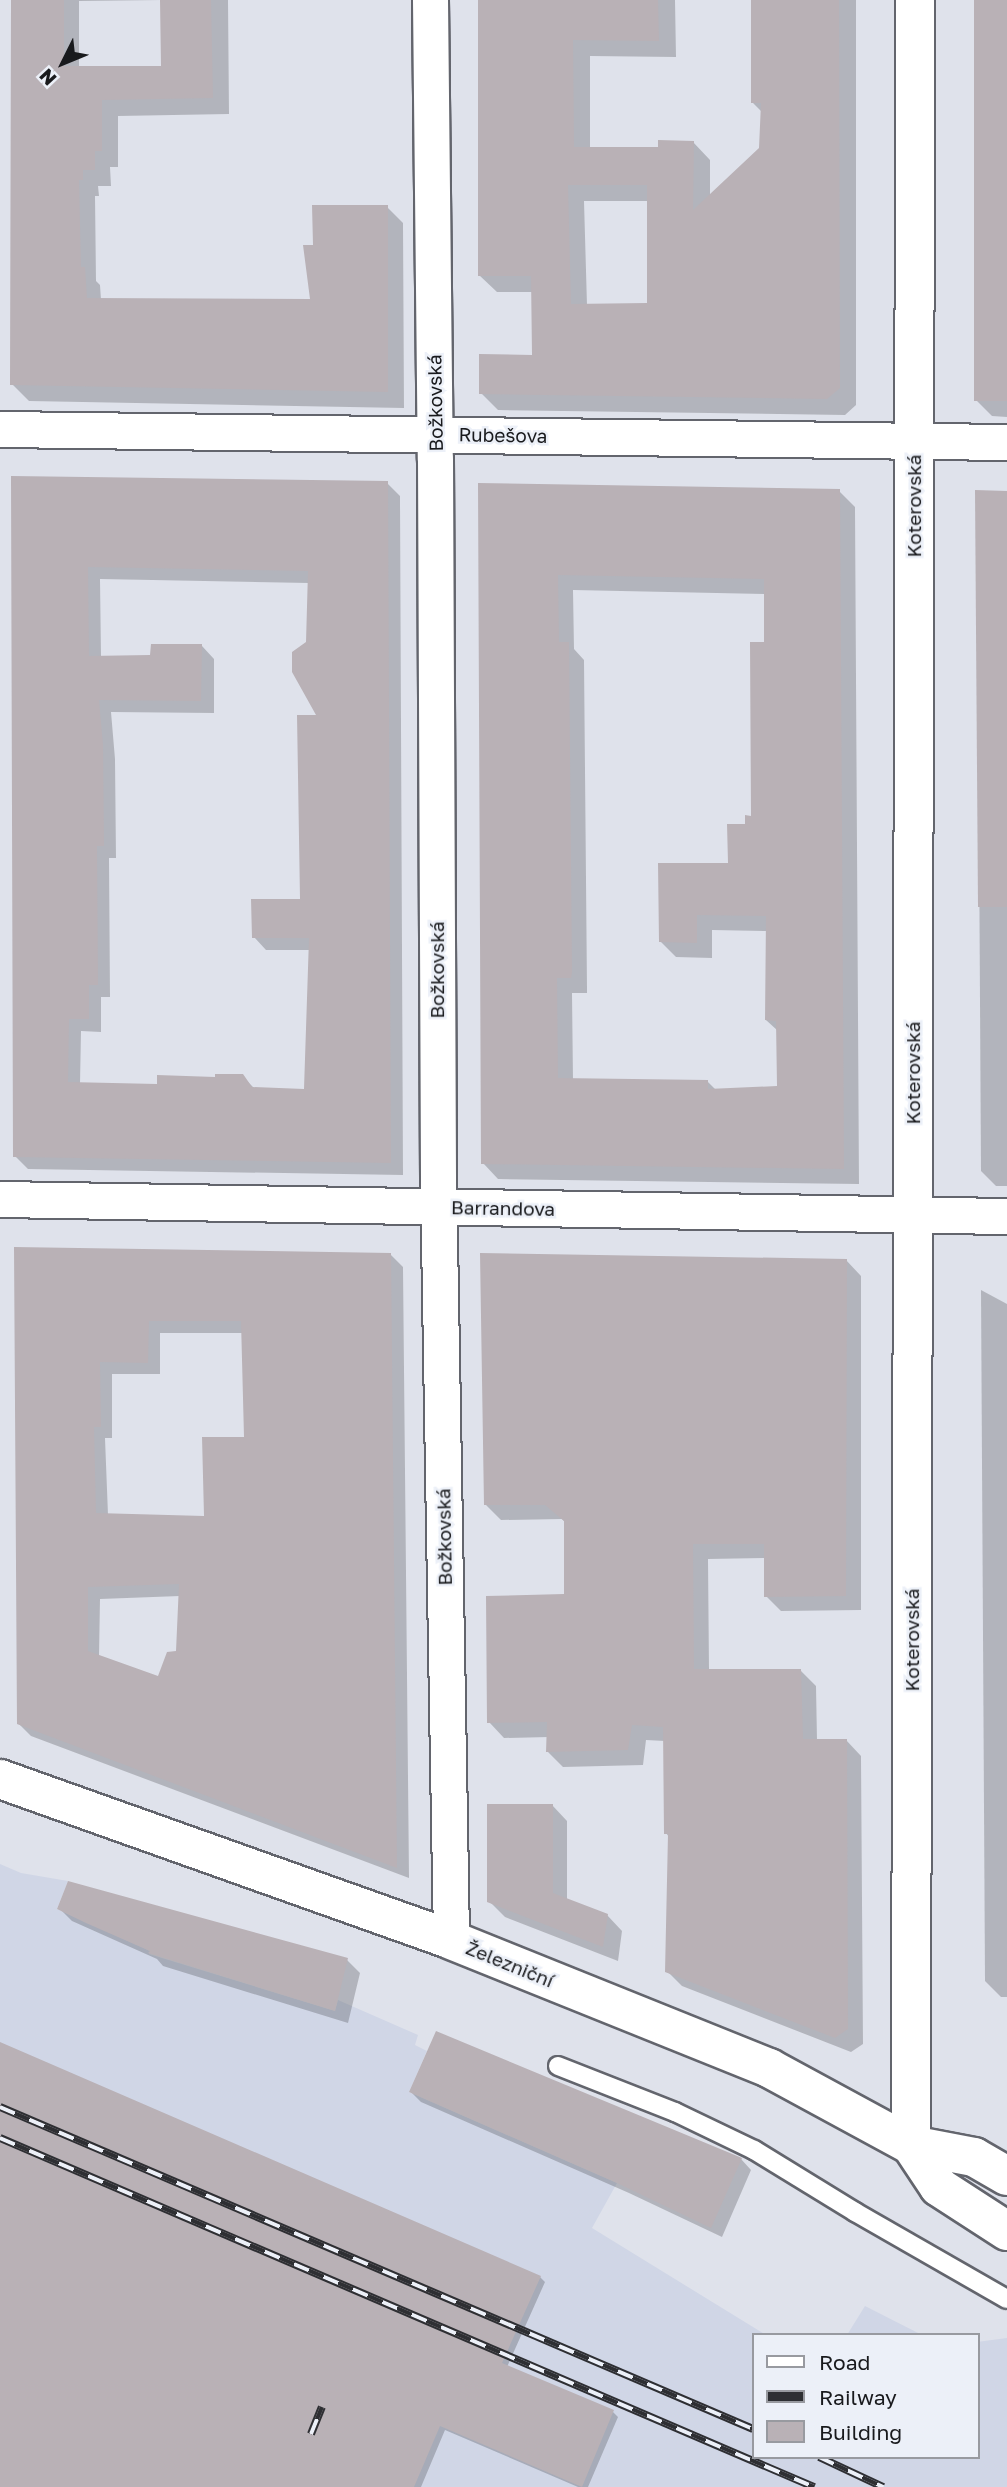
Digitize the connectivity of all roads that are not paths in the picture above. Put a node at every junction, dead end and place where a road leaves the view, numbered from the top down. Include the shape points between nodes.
1 (430, 0) edge
2 (915, 0) edge
3 (0, 429) edge
4 (435, 435) junction
5 (914, 441) junction
6 (1007, 442) edge
7 (0, 1199) edge
8 (438, 1207) junction
9 (912, 1215) junction
10 (1007, 1216) edge
11 (0, 1779) edge
12 (451, 1940) junction
13 (558, 2066) dead end
14 (911, 2145) junction
15 (1007, 2176) edge
16 (1007, 2231) edge
17 (1007, 2299) edge

1 - 4 street, Božkovská
2 - 5 street, Koterovská
3 - 4 street, Rubešova
4 - 5 street, Rubešova
4 - 8 street, Božkovská
5 - 6 street, Rubešova
5 - 9 street, Koterovská
7 - 8 street, Barrandova
8 - 9 street, Barrandova
8 - 12 street, Božkovská
9 - 10 street, Barrandova
9 - 14 street, Koterovská
11 - 12 street, Železniční
12 - 14 street, Železniční via 769,2068
13 - 17 lane via 675,2112 754,2150
14 - 15 street, Železniční via 974,2157
14 - 16 street via 939,2188

